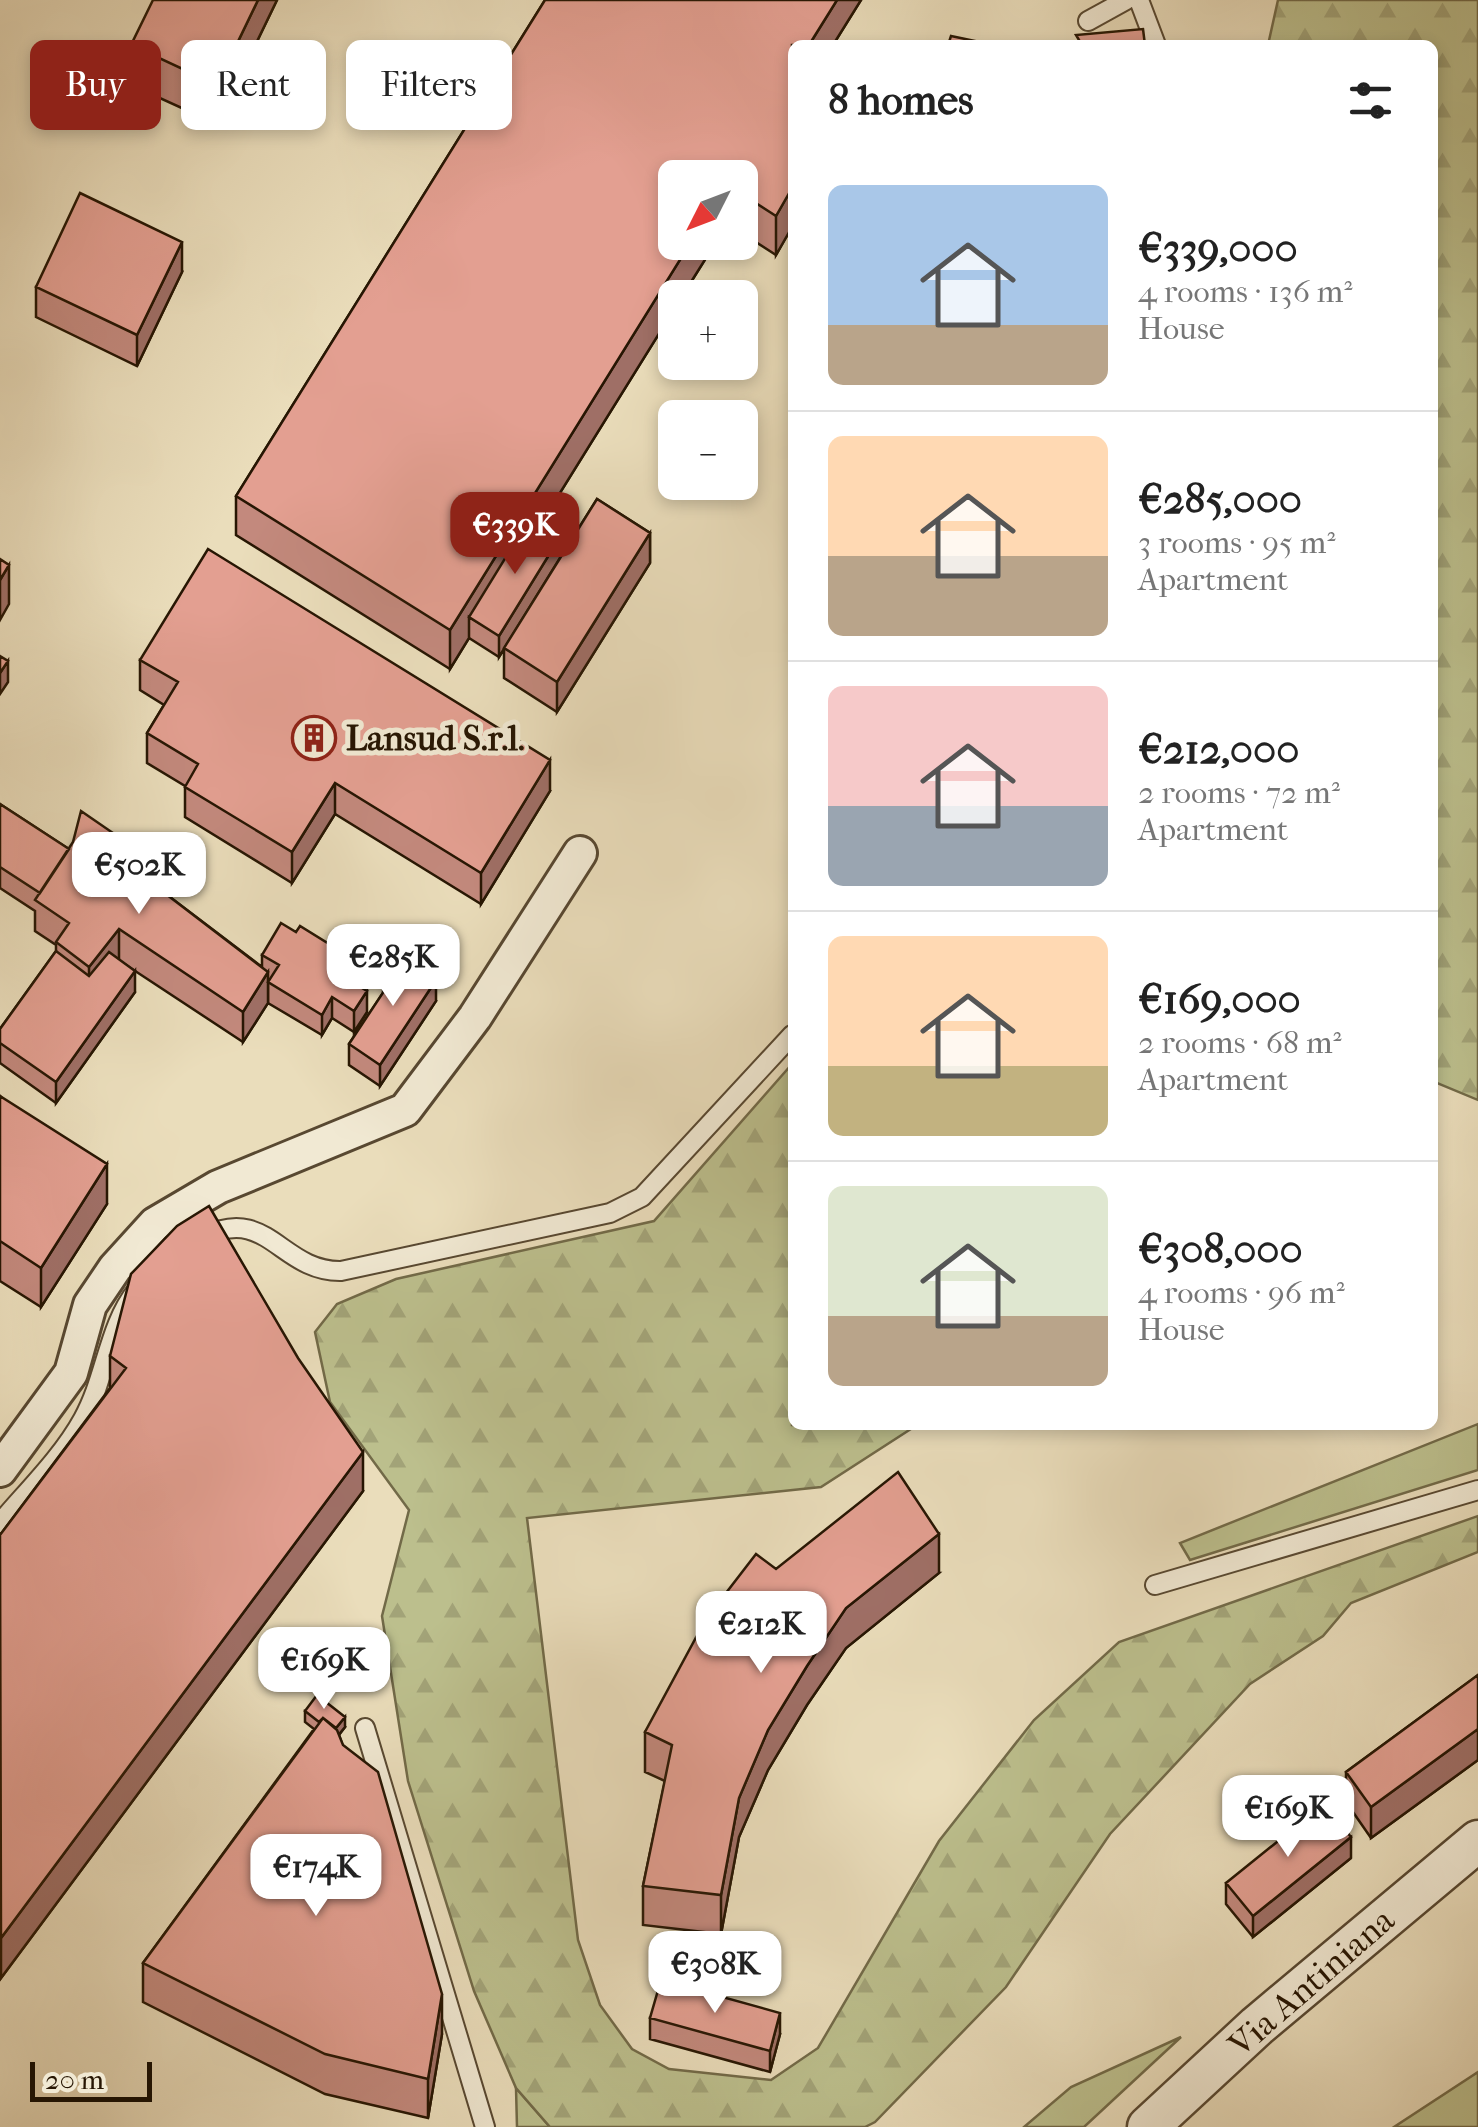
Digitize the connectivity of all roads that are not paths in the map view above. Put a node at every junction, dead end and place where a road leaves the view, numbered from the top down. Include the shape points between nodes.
1 (1126, 0) edge
2 (1139, 0) edge
3 (1088, 21) dead end
4 (1154, 40) edge
5 (580, 853) dead end
6 (788, 1039) edge
7 (192, 1244) edge
8 (156, 1270) edge
9 (0, 1470) edge
10 (1478, 1490) edge
11 (0, 1523) edge
12 (1155, 1586) dead end
13 (365, 1728) dead end
14 (1478, 1841) edge
15 (485, 2127) edge
16 (1148, 2127) edge

1 - 3 lane
2 - 4 lane
5 - 9 street via 475,1017 405,1110 218,1187 154,1224 90,1305 72,1373
6 - 7 lane via 642,1197 610,1213 341,1271 318,1271 240,1226
8 - 11 lane via 120,1310 83,1420
10 - 12 lane
13 - 15 lane
14 - 16 street, Via Antiniana

